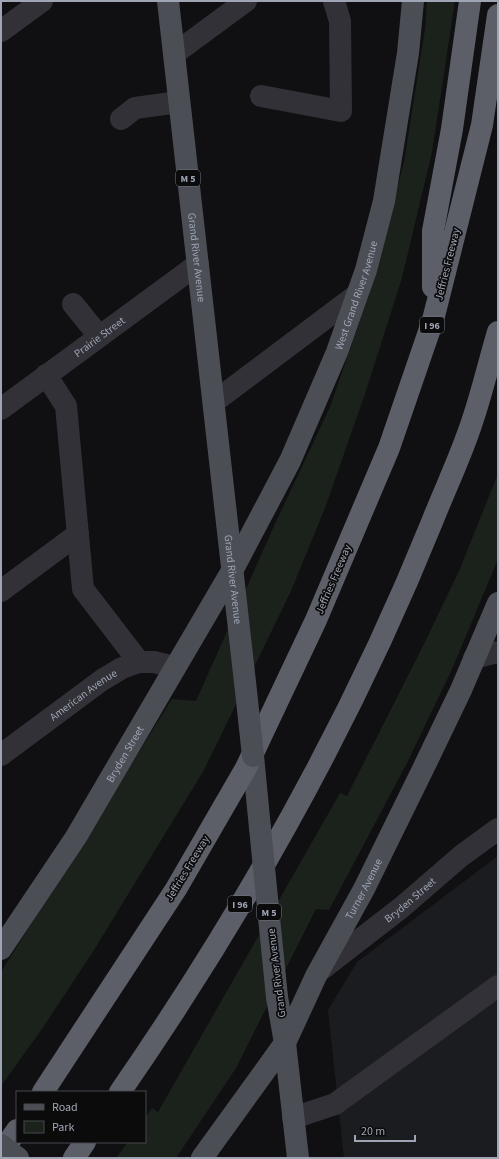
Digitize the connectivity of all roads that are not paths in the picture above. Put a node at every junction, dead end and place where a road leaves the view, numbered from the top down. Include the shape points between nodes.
1 (42, 1) edge
2 (168, 1) edge
3 (246, 1) edge
4 (334, 1) edge
5 (413, 1) edge
6 (470, 1) edge
7 (498, 15) edge
8 (1, 31) edge
9 (174, 54) junction
10 (261, 96) dead end
11 (179, 102) junction
12 (121, 119) dead end
13 (198, 264) junction
14 (355, 296) junction
15 (73, 304) dead end
16 (433, 320) junction
17 (498, 332) edge
18 (99, 336) junction
19 (46, 375) junction
20 (498, 385) edge
21 (214, 402) junction
22 (1, 409) edge
23 (472, 422) junction
24 (78, 534) junction
25 (233, 569) junction
26 (1, 592) edge
27 (498, 603) edge
28 (498, 652) edge
29 (474, 658) junction
30 (139, 662) junction
31 (174, 667) junction
32 (1, 755) edge
33 (498, 829) edge
34 (4, 938) edge
35 (322, 969) junction
36 (498, 986) edge
37 (285, 1043) junction
38 (44, 1091) edge
39 (121, 1091) edge
40 (293, 1118) junction
41 (16, 1131) edge
42 (84, 1143) edge
43 (1, 1145) edge
44 (1, 1153) edge
45 (18, 1158) edge
46 (74, 1158) edge
47 (202, 1158) edge
48 (298, 1158) edge

1 - 8 street
2 - 9 main road, Grand River Avenue / M 5
3 - 9 street
4 - 10 street via 340,22 341,111
5 - 14 main road, West Grand River Avenue via 408,53 384,201 366,270
6 - 16 highway via 452,129 433,231
7 - 16 highway, Jeffries Freeway / I 96 via 482,125
9 - 11 main road, Grand River Avenue / M 5
11 - 12 street via 136,108
11 - 13 main road, Grand River Avenue / M 5
13 - 18 street, Prairie Street
13 - 21 main road, Grand River Avenue / M 5
14 - 21 street
14 - 25 main road, West Grand River Avenue via 337,352 290,461
15 - 18 street
16 - 38 highway, Jeffries Freeway / I 96 via 389,448 316,620 246,768 176,890
17 - 23 highway, I 96
18 - 19 street, Prairie Street
19 - 22 street, Prairie Street
19 - 24 street via 66,406
20 - 23 highway
21 - 25 main road, Grand River Avenue / M 5
23 - 39 highway, I 96 via 388,626 329,745 286,826 203,966
24 - 26 street
24 - 30 street via 83,589
25 - 31 main road, Bryden Street
25 - 37 main road, Grand River Avenue / M 5, bridge via 277,997
27 - 29 main road, Turner Avenue
28 - 29 street
29 - 35 main road, Turner Avenue via 423,769
30 - 31 street, American Avenue via 154,662
30 - 32 street, American Avenue via 122,668 102,680
31 - 34 main road, Bryden Street via 76,837
33 - 35 street, Bryden Street
35 - 37 main road, Turner Avenue via 316,976
36 - 40 street via 335,1104
37 - 40 main road, Grand River Avenue / M 5
37 - 47 main road, Turner Avenue
40 - 48 main road, Grand River Avenue / M 5
41 - 44 highway
42 - 46 highway
43 - 45 main road, bridge

